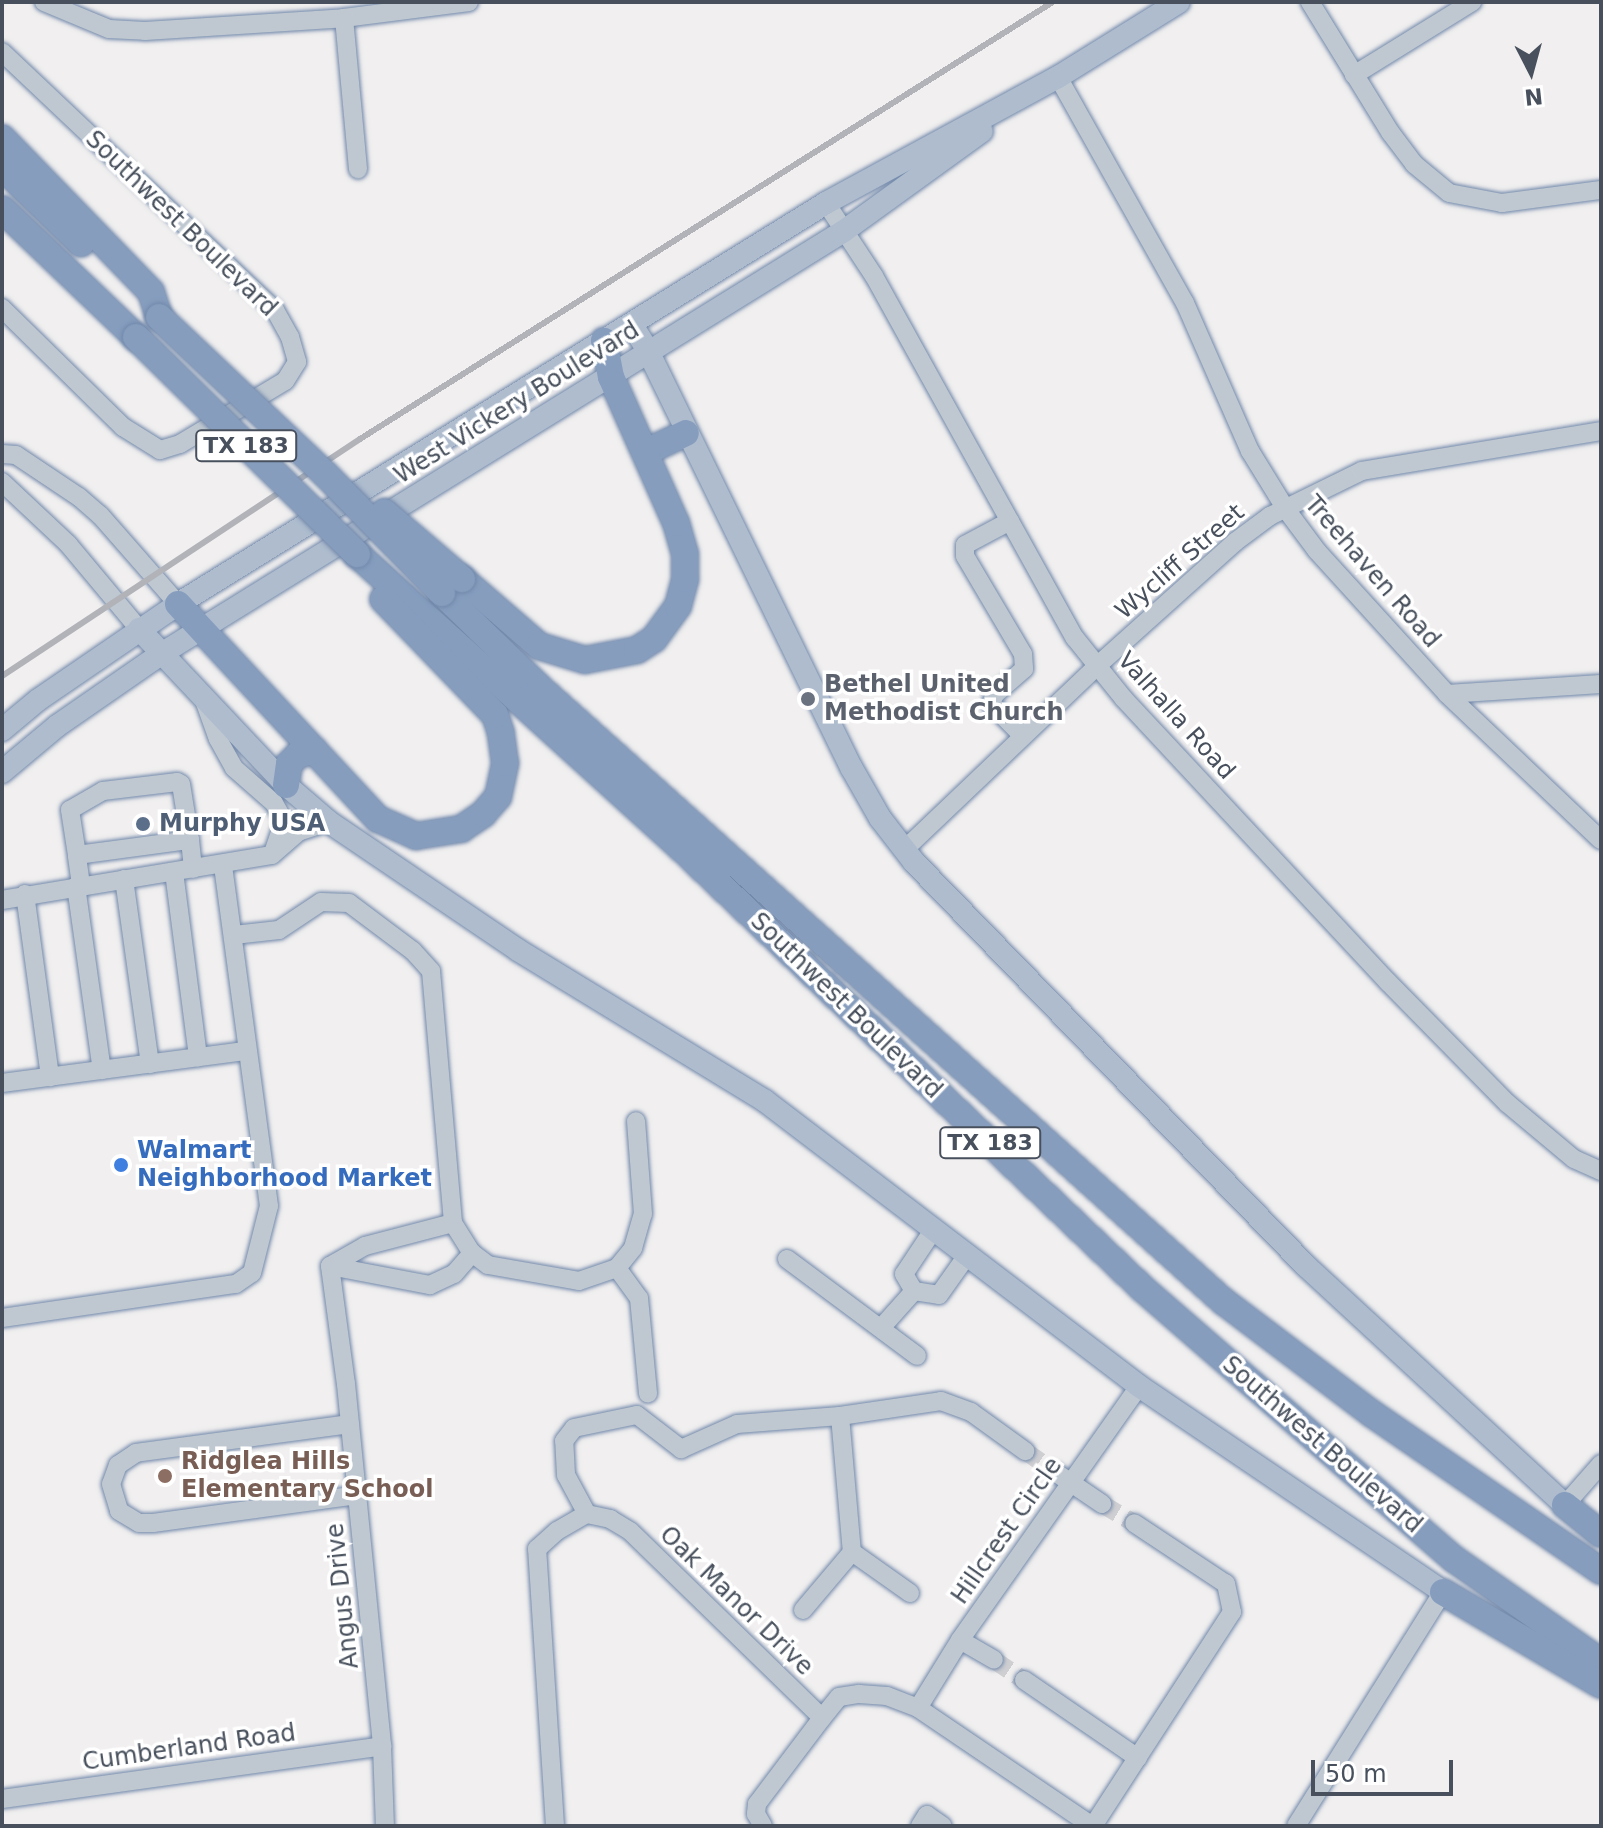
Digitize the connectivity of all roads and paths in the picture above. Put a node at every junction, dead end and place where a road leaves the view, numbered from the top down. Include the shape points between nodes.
1 (44, 2) edge
2 (469, 2) edge
3 (1179, 2) edge
4 (1310, 2) edge
5 (1472, 2) edge
6 (344, 18) junction
7 (2, 52) edge
8 (1354, 75) junction
9 (1058, 77) junction
10 (2, 138) edge
11 (2, 167) edge
12 (358, 169) dead end
13 (1601, 190) edge
14 (826, 203) junction
15 (2, 209) edge
16 (2, 223) edge
17 (844, 231) junction
18 (2, 308) edge
19 (159, 317) junction
20 (632, 325) junction
21 (128, 330) junction
22 (604, 341) junction
23 (648, 351) junction
24 (611, 377) junction
25 (1601, 431) edge
26 (686, 433) junction
27 (646, 452) junction
28 (2, 454) edge
29 (2, 482) edge
30 (1285, 508) junction
31 (1010, 521) junction
32 (452, 586) junction
33 (398, 602) junction
34 (178, 604) junction
35 (139, 629) junction
36 (202, 629) junction
37 (161, 654) junction
38 (1097, 666) junction
39 (1601, 684) edge
40 (1447, 694) junction
41 (204, 699) junction
42 (2, 730) edge
43 (1023, 736) junction
44 (314, 750) junction
45 (2, 772) edge
46 (286, 785) junction
47 (329, 822) junction
48 (190, 840) junction
49 (1601, 840) edge
50 (905, 849) junction
51 (77, 855) junction
52 (272, 855) junction
53 (223, 865) junction
54 (193, 869) junction
55 (174, 872) junction
56 (124, 879) junction
57 (79, 886) junction
58 (25, 894) junction
59 (2, 900) edge
60 (234, 935) junction
61 (245, 1051) junction
62 (198, 1057) junction
63 (2, 1064) edge
64 (150, 1064) junction
65 (102, 1070) junction
66 (50, 1077) junction
67 (3, 1083) edge
68 (636, 1121) dead end
69 (1601, 1171) edge
70 (453, 1223) junction
71 (934, 1229) junction
72 (472, 1253) junction
73 (968, 1254) junction
74 (787, 1259) dead end
75 (330, 1266) junction
76 (617, 1268) junction
77 (914, 1291) junction
78 (2, 1318) edge
79 (881, 1328) junction
80 (917, 1356) dead end
81 (1139, 1386) junction
82 (648, 1394) dead end
83 (840, 1416) junction
84 (350, 1424) junction
85 (1025, 1451) tunnel mouth
86 (1601, 1464) edge
87 (1062, 1478) junction
88 (357, 1495) junction
89 (1102, 1504) tunnel mouth
90 (1565, 1505) junction
91 (587, 1514) junction
92 (1134, 1523) tunnel mouth
93 (1601, 1534) edge
94 (852, 1552) junction
95 (1601, 1571) edge
96 (1443, 1592) junction
97 (910, 1593) dead end
98 (803, 1610) dead end
99 (960, 1640) junction
100 (994, 1660) tunnel mouth
101 (1601, 1662) edge
102 (1024, 1680) tunnel mouth
103 (1601, 1685) edge
104 (918, 1708) junction
105 (822, 1718) junction
106 (382, 1746) junction
107 (1138, 1758) junction
108 (2, 1799) edge
109 (385, 1826) edge
110 (555, 1826) edge
111 (763, 1826) edge
112 (920, 1826) edge
113 (943, 1826) edge
114 (1092, 1826) edge
115 (1296, 1826) edge

1 - 6 street via 80,19 121,29
2 - 6 street
3 - 9 main road, West Vickery Boulevard
4 - 8 street
5 - 8 street
6 - 12 street
7 - 18 street, Southwest Boulevard via 275,310 297,362 285,381 180,444 160,450 123,427
8 - 13 street via 1414,164 1449,193 1502,203
9 - 14 main road, West Vickery Boulevard
9 - 17 main road, West Vickery Boulevard
9 - 30 street, Treehaven Road via 1185,303 1250,451
10 - 19 highway via 151,292
11 - 19 highway, TX 183
14 - 17 street, Valhalla Road
14 - 20 main road, West Vickery Boulevard
15 - 21 highway, TX 183
16 - 21 highway
17 - 23 main road, West Vickery Boulevard
17 - 31 street, Valhalla Road
19 - 32 highway, TX 183, bridge via 325,474 353,485
20 - 22 main road, West Vickery Boulevard
20 - 23 main road
21 - 33 highway, TX 183, bridge via 357,554 358,574
22 - 24 highway
22 - 34 main road, West Vickery Boulevard
23 - 24 main road, West Vickery Boulevard
23 - 26 main road
24 - 27 highway
24 - 36 main road, West Vickery Boulevard
25 - 30 street, Wycliff Street via 1362,471
26 - 27 highway
26 - 50 main road via 851,767
27 - 32 highway via 685,554 678,606 654,639 620,656 585,660 539,646
28 - 34 street via 16,455 89,506
29 - 35 street via 68,544
30 - 38 street, Wycliff Street via 1235,542
30 - 40 street, Treehaven Road via 1317,551
31 - 38 street, Valhalla Road via 1075,638
31 - 43 street via 965,545 965,556 1023,654 1024,669 991,704
32 - 95 highway, Southwest Boulevard / TX 183 via 540,688 1223,1301 1382,1421
33 - 44 highway via 495,715 505,763 498,797 461,829 408,834 378,819
33 - 101 highway, Southwest Boulevard / TX 183 via 675,842 1142,1288 1454,1559
34 - 35 main road, West Vickery Boulevard
34 - 36 highway
35 - 37 main road, Southwest Boulevard
35 - 42 main road, West Vickery Boulevard
36 - 37 main road, West Vickery Boulevard
36 - 44 highway
37 - 41 main road, Southwest Boulevard
37 - 45 main road, West Vickery Boulevard via 57,726
38 - 43 street, Wycliff Street
38 - 69 street, Valhalla Road via 1507,1103 1574,1159
39 - 40 street
40 - 49 street, Treehaven Road
41 - 46 main road, Southwest Boulevard
41 - 52 street via 234,768 274,803 284,821
43 - 50 street, Wycliff Street
44 - 46 highway via 289,764
46 - 47 main road, Southwest Boulevard
47 - 52 street via 298,832
47 - 71 main road, Southwest Boulevard via 518,950 765,1101
48 - 51 street
48 - 51 street via 181,784 103,791 70,810
48 - 54 street
50 - 90 main road via 1306,1266
51 - 57 street
52 - 53 street
53 - 54 street
53 - 60 street
54 - 55 street
55 - 56 street
55 - 62 street
56 - 57 street
56 - 64 street
57 - 58 street
57 - 65 street
58 - 59 street
58 - 66 street
60 - 61 street
60 - 70 street via 279,930 321,902 349,903 431,971
61 - 62 street
61 - 78 street via 269,1206 252,1273 236,1284
62 - 64 street
63 - 67 street
64 - 65 street
65 - 66 street
66 - 67 street
68 - 76 street via 643,1214 633,1248
70 - 72 street
70 - 75 street via 365,1246
71 - 73 main road, Southwest Boulevard
71 - 77 street via 904,1274
72 - 75 street via 454,1274 430,1285
72 - 76 street via 488,1265 579,1281
73 - 77 street via 939,1295
73 - 81 main road, Southwest Boulevard
74 - 79 street
75 - 84 street, Angus Drive
76 - 82 street via 639,1298
77 - 79 street
79 - 80 street
81 - 87 street, Hillcrest Circle
81 - 96 main road, Southwest Boulevard
83 - 85 street via 941,1401 971,1412
83 - 91 street via 737,1424 681,1449 637,1415 574,1428 564,1441 566,1475
83 - 94 street
84 - 88 street, Angus Drive
84 - 88 street via 136,1453 118,1465 111,1484 119,1511 139,1523
86 - 90 street
87 - 89 street
87 - 99 street, Hillcrest Circle
88 - 106 street, Angus Drive
90 - 93 highway
91 - 105 street, Oak Manor Drive via 630,1531
91 - 110 street via 537,1549
92 - 107 street via 1226,1584 1232,1612
94 - 97 street
94 - 98 street
96 - 103 highway
96 - 115 street
99 - 100 street
99 - 104 street, Hillcrest Circle
102 - 107 street
104 - 105 street via 887,1696 859,1694 839,1697
104 - 114 street
105 - 111 street via 757,1804
106 - 108 street, Cumberland Road
106 - 109 street, Angus Drive
107 - 114 street
112 - 113 street via 927,1815

